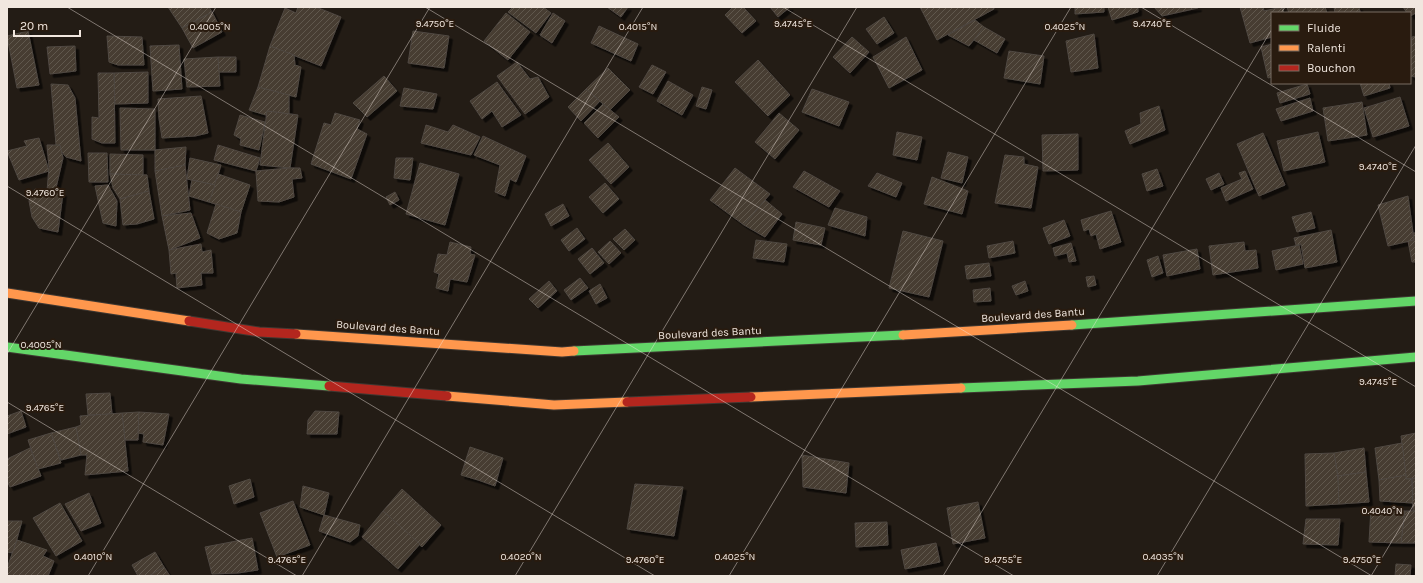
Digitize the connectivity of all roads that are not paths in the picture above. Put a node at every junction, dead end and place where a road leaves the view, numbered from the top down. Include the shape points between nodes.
1 (7, 293) edge
2 (1416, 301) edge
3 (7, 347) edge
4 (1416, 357) edge

1 - 2 highway, Boulevard des Bantu via 259,332 562,352 855,338
3 - 4 highway via 241,379 554,405 1138,381

